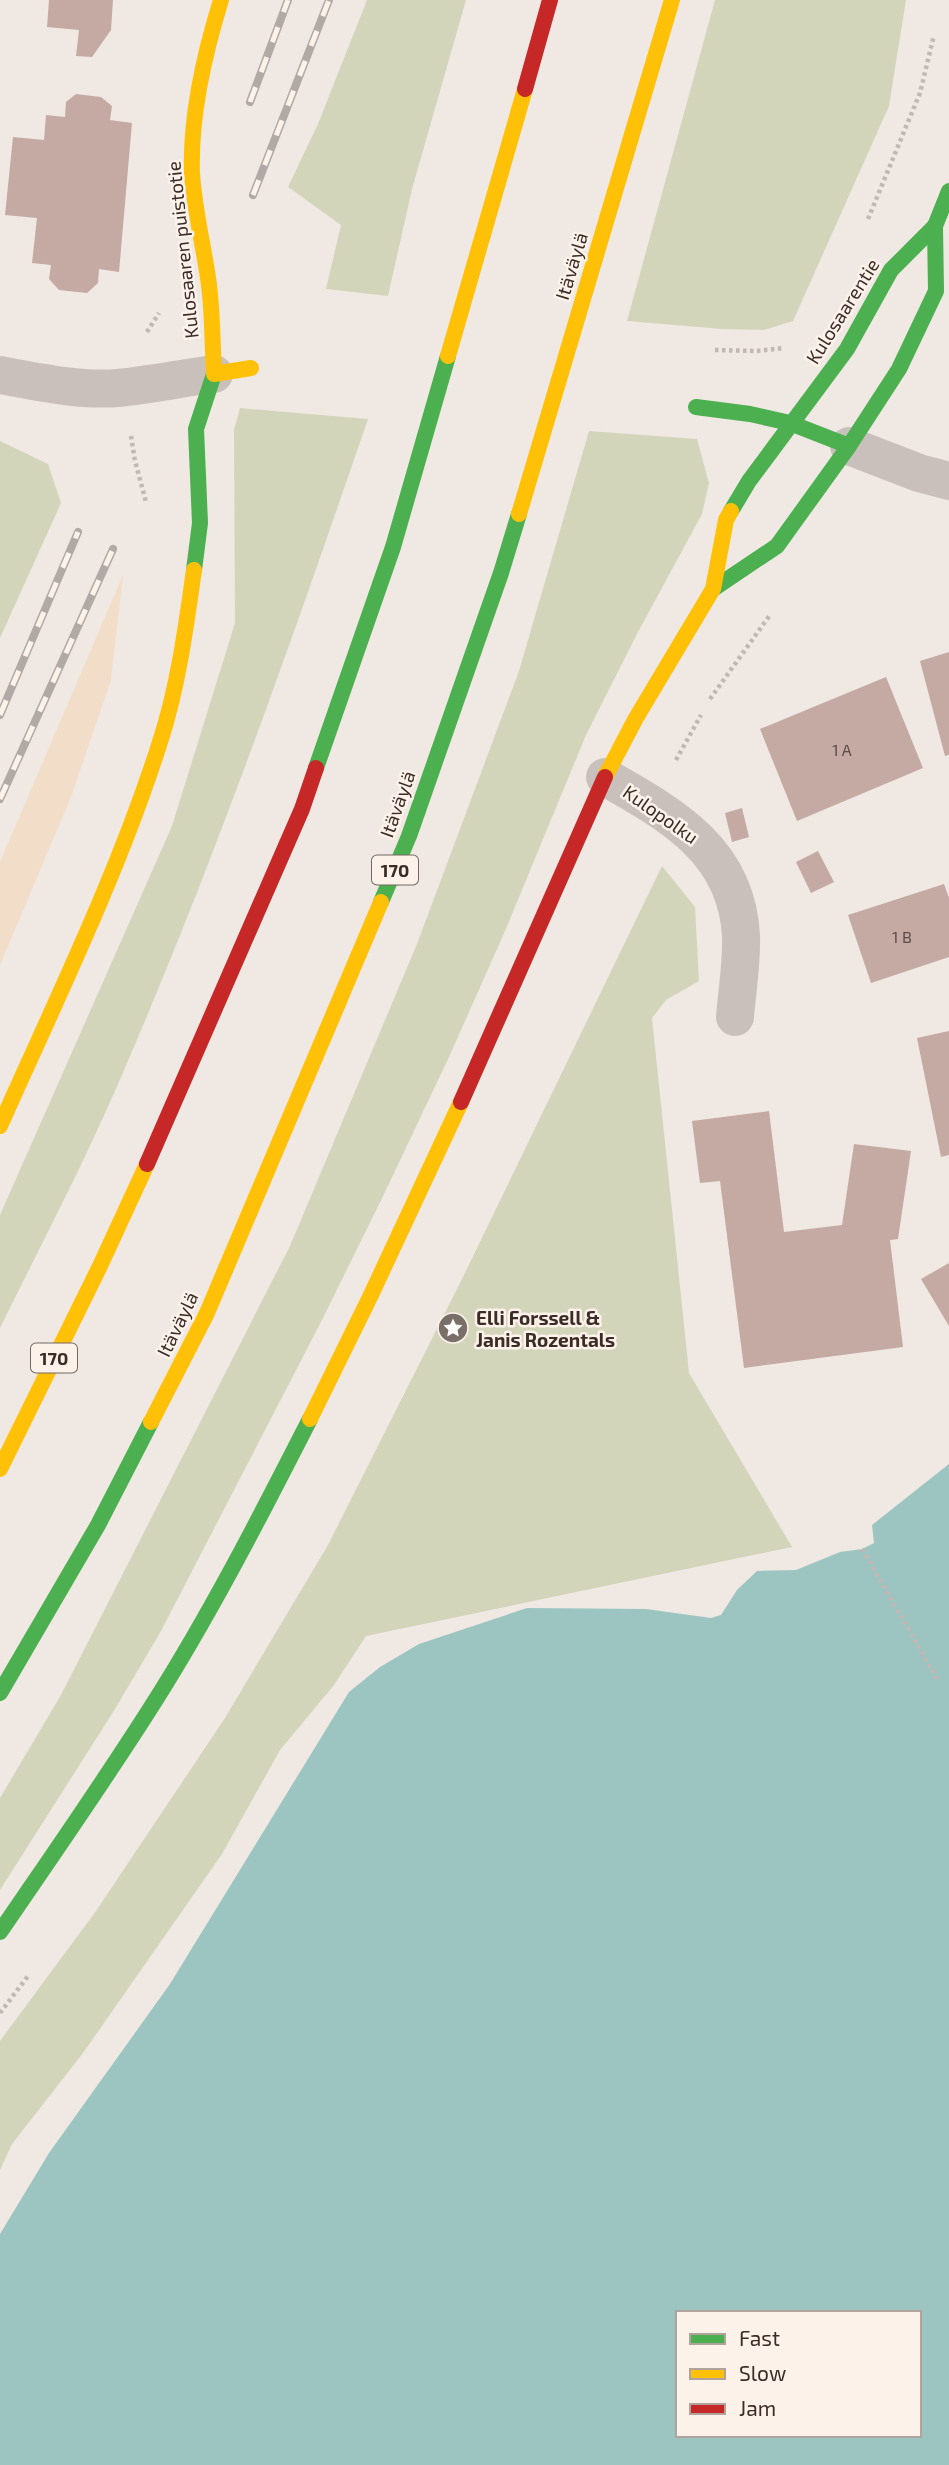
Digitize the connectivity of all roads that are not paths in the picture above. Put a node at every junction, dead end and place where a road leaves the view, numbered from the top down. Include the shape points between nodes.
1 (221, 0) edge
2 (550, 0) edge
3 (671, 0) edge
4 (949, 191) edge
5 (935, 226) junction
6 (251, 368) dead end
7 (214, 374) junction
8 (0, 375) edge
9 (696, 407) dead end
10 (790, 423) junction
11 (849, 446) junction
12 (949, 481) edge
13 (713, 589) junction
14 (606, 777) junction
15 (735, 1017) dead end
16 (0, 1126) edge
17 (0, 1469) edge
18 (0, 1693) edge
19 (0, 1932) edge

1 - 7 main road, Kulosaaren puistotie via 211,30 192,159
2 - 17 main road, 170 via 393,547 302,809 100,1266
3 - 18 main road, Itäväylä / 170 via 501,573 409,836 207,1313 98,1525
4 - 5 main road, Kulosaarentie
5 - 10 main road, Kulosaarentie via 891,270 847,349
5 - 11 main road, Kulosaarentie via 936,291 899,369
6 - 7 main road
7 - 8 street via 118,388
7 - 16 main road via 196,429 200,523 184,639 161,740 122,850
9 - 10 main road
10 - 11 main road
10 - 13 main road, Kulosaarentie via 726,520
11 - 12 street
11 - 13 main road, Kulosaarentie via 777,546
13 - 14 main road, Kulosaarentie
14 - 15 street, Kulopolku via 681,824 727,876 741,937
14 - 19 main road, Kulosaarentie via 433,1163 330,1379 214,1602 141,1724

